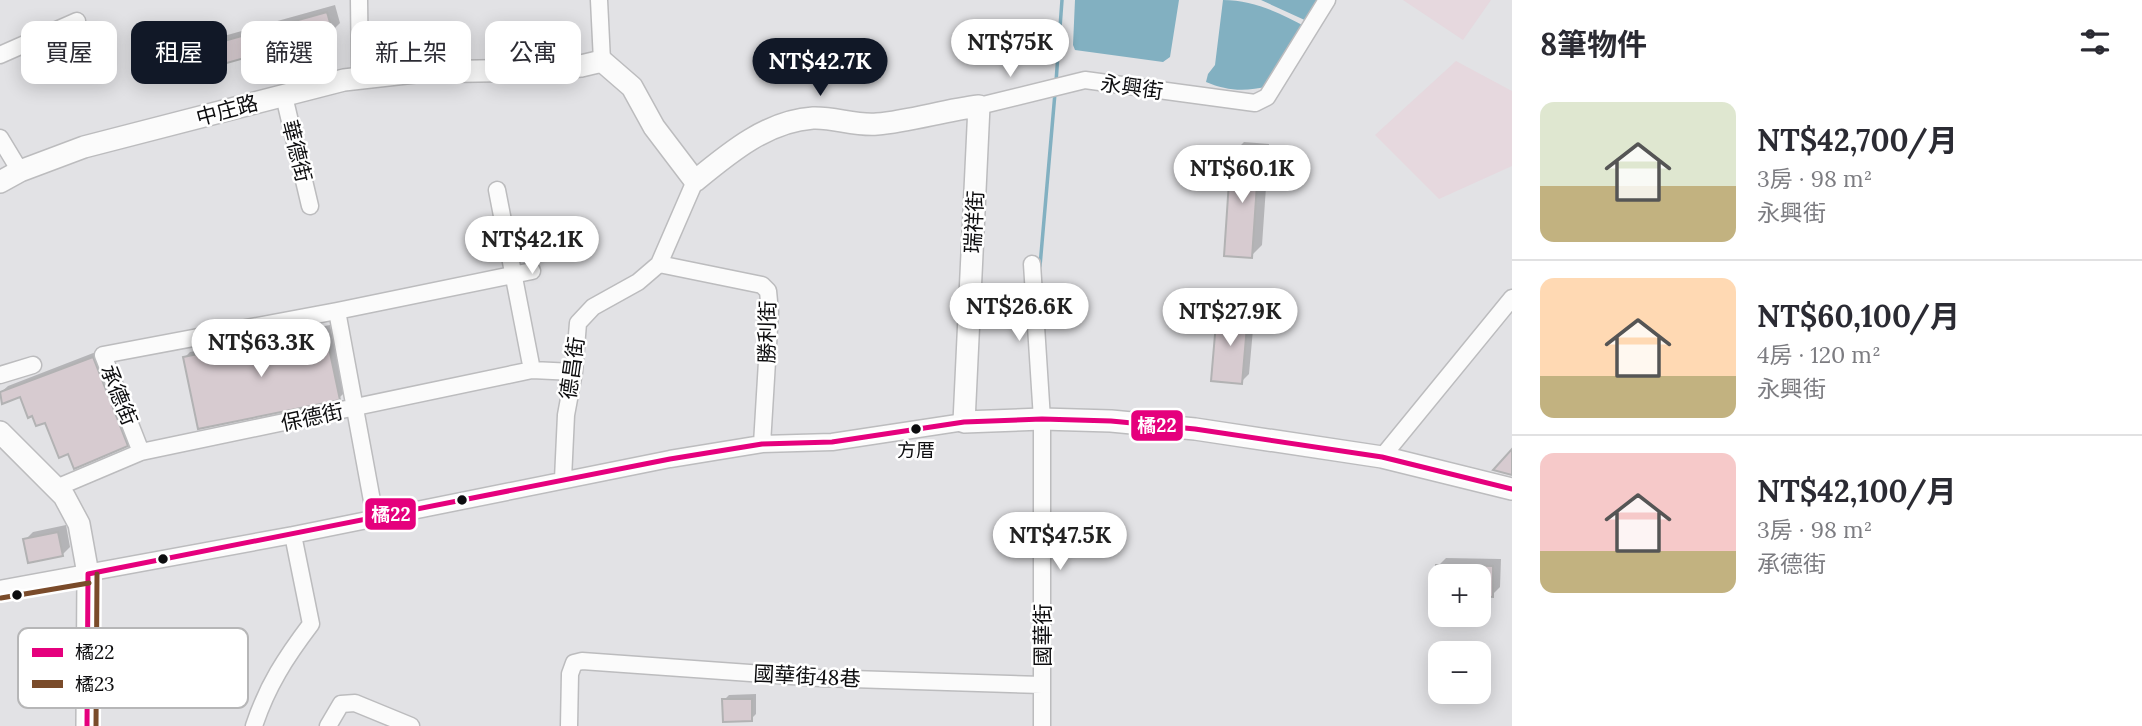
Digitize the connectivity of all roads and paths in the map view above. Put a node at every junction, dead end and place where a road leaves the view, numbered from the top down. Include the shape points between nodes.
1 (359, 0) edge
2 (600, 0) edge
3 (1327, 0) edge
4 (359, 21) edge
5 (21, 46) edge
6 (0, 55) edge
7 (602, 61) junction
8 (471, 73) edge
9 (351, 79) edge
10 (284, 96) junction
11 (979, 106) junction
12 (0, 138) edge
13 (20, 171) junction
14 (0, 181) edge
15 (695, 181) junction
16 (497, 190) dead end
17 (310, 206) dead end
18 (659, 264) junction
19 (1032, 264) dead end
20 (533, 271) dead end
21 (513, 275) junction
22 (1512, 298) edge
23 (337, 311) junction
24 (33, 365) dead end
25 (532, 370) junction
26 (574, 372) junction
27 (0, 375) edge
28 (355, 408) junction
29 (1042, 419) junction
30 (964, 422) junction
31 (0, 432) edge
32 (762, 444) junction
33 (141, 452) junction
34 (1382, 457) junction
35 (563, 479) junction
36 (56, 488) junction
37 (1512, 489) edge
38 (376, 517) junction
39 (293, 535) junction
40 (88, 574) junction
41 (0, 589) edge
42 (87, 628) edge
43 (1042, 685) junction
44 (86, 708) edge
45 (86, 726) edge
46 (254, 726) edge
47 (328, 726) edge
48 (411, 726) edge
49 (569, 726) edge
50 (1042, 726) edge

1 - 4 street
2 - 7 street
3 - 11 street, 永興街 via 1267,97 1255,103 1085,80
5 - 6 street
7 - 8 street, 中庄路
7 - 15 street via 632,87 654,127
9 - 10 street, 中庄路
10 - 13 street, 中庄路 via 84,146
10 - 17 street, 華德街
11 - 15 street, 永興街 via 879,124 814,118 783,123 735,148
11 - 30 street, 瑞祥街
12 - 13 street
13 - 14 street, 中庄路
15 - 18 street, 德昌街
16 - 21 street
18 - 26 street, 德昌街 via 638,282 593,307 578,323
18 - 32 street, 勝利街 via 768,290
19 - 29 street, 國華街
20 - 21 street, 承德街
21 - 23 street, 承德街
21 - 25 street
22 - 34 street
23 - 28 street
23 - 33 street, 承德街 via 103,355
24 - 27 street
25 - 26 street, 保德街
25 - 28 street, 保德街
26 - 35 street, 德昌街 via 566,415
28 - 33 street, 保德街
28 - 38 street
29 - 30 street
29 - 34 street via 1195,429
29 - 43 street, 國華街
30 - 32 street via 832,442
31 - 36 street
32 - 35 street
33 - 36 street, 保德街
34 - 37 street
35 - 38 street
36 - 40 street via 79,524
38 - 39 street
39 - 40 street
39 - 46 street via 311,624 282,662
40 - 41 street
40 - 42 street
43 - 49 street, 國華街48巷 via 817,677 582,661 573,663 570,674
43 - 50 street, 國華街
44 - 45 street
47 - 48 street via 341,704 355,703

